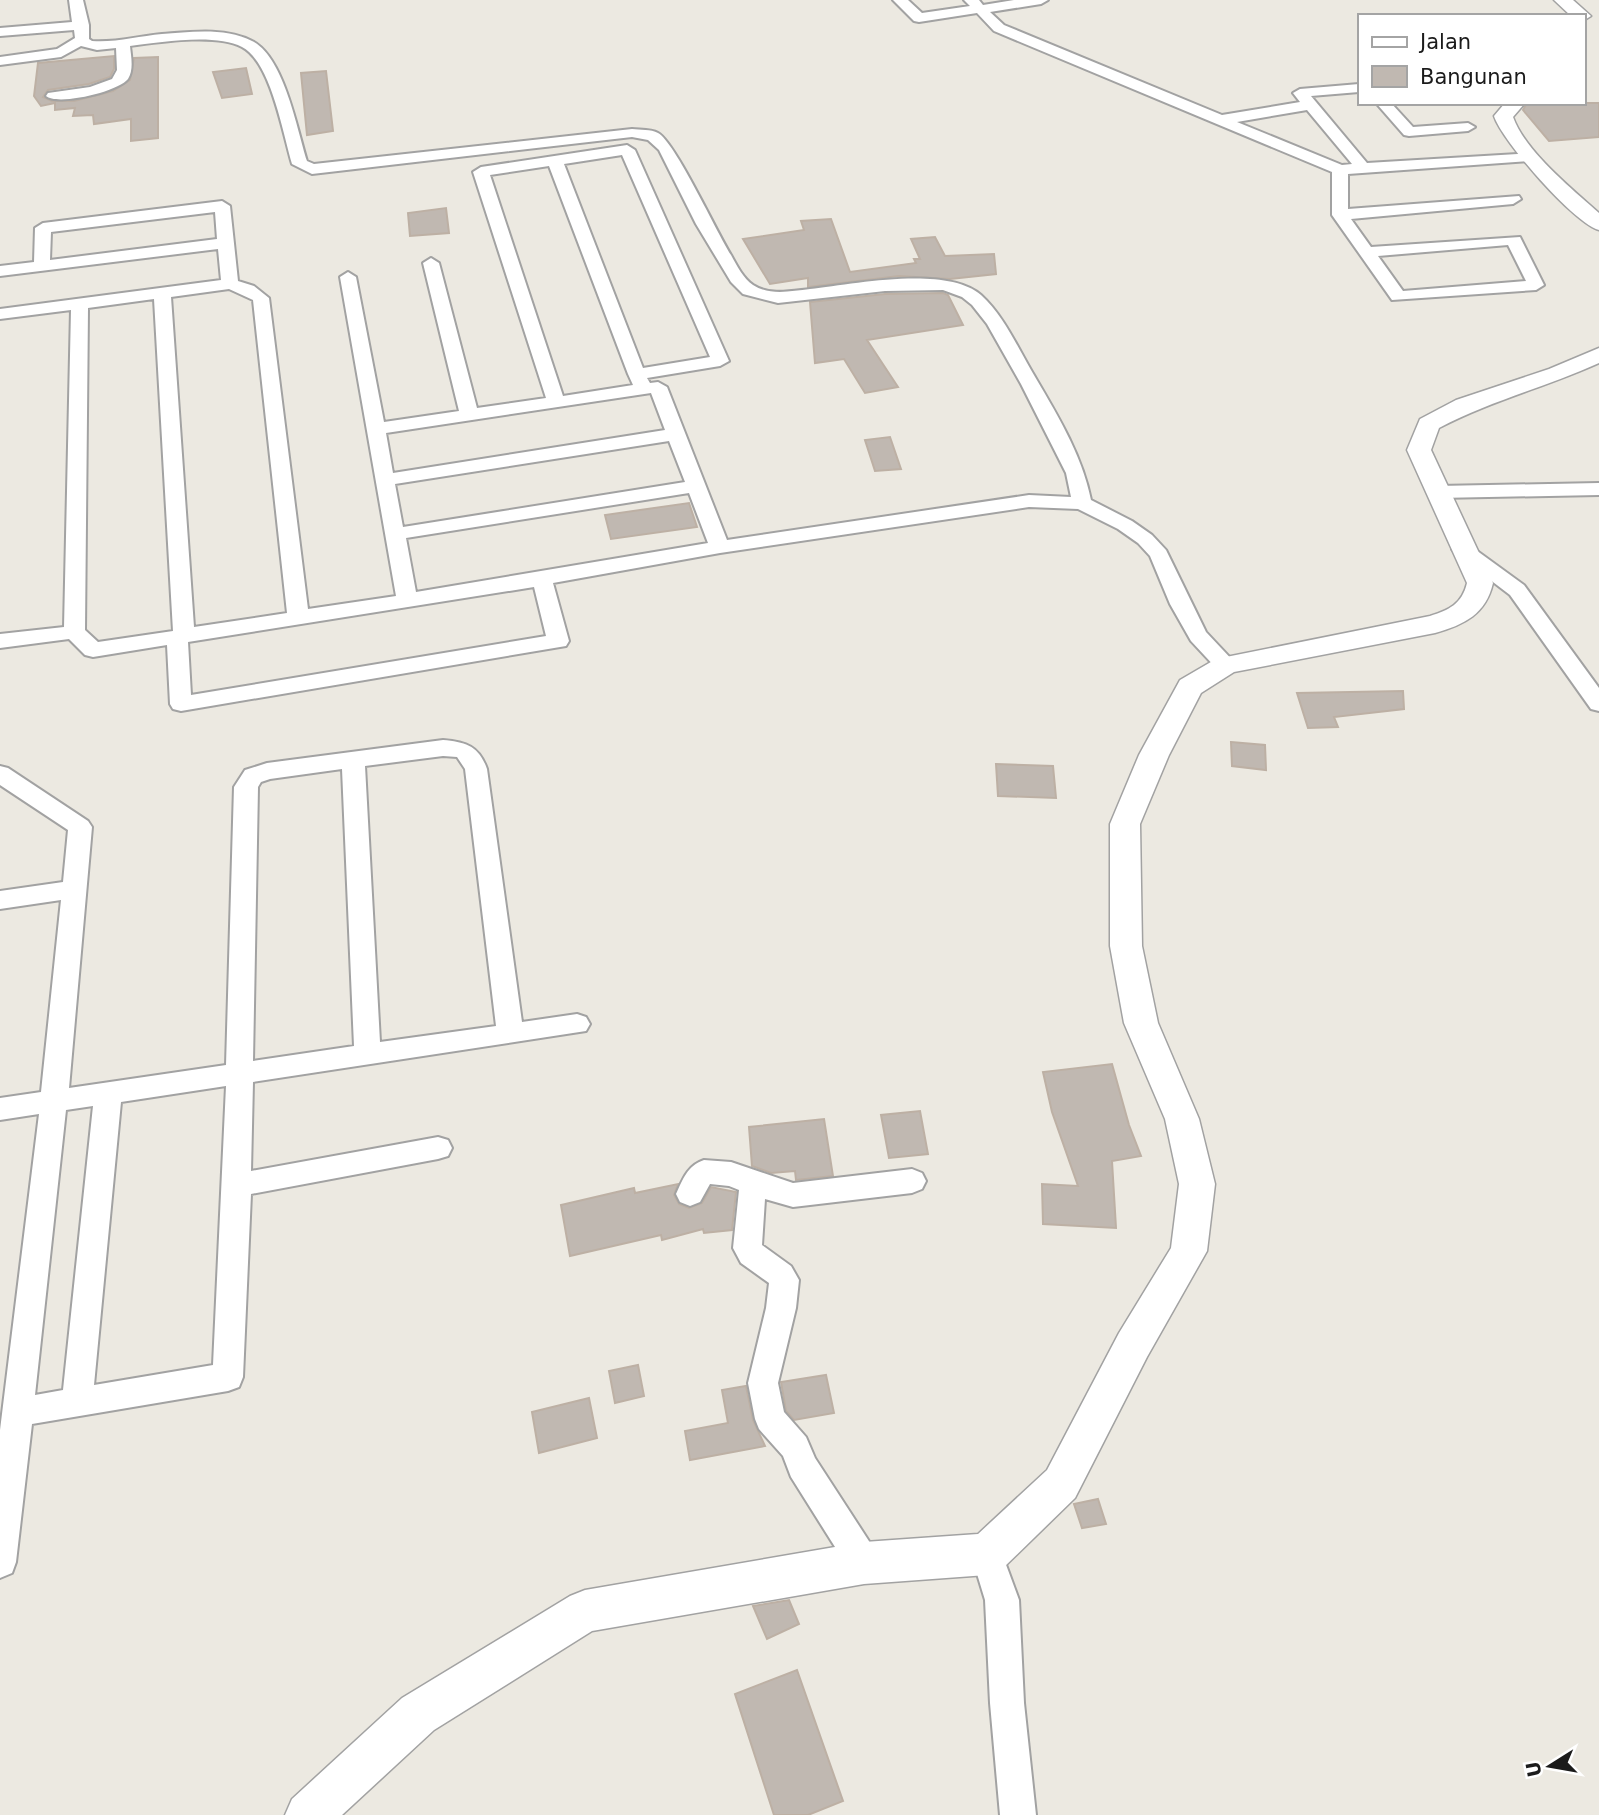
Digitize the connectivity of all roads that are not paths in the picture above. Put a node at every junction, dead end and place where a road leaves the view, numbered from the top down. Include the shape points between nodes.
1 (76, 0) edge
2 (900, 0) edge
3 (1041, 0) edge
4 (1563, 0) edge
5 (976, 5) edge
6 (1580, 14) edge
7 (82, 25) junction
8 (0, 32) edge
9 (82, 40) junction
10 (123, 44) junction
11 (0, 61) edge
12 (1358, 88) edge
13 (53, 96) dead end
14 (1310, 105) junction
15 (1384, 105) edge
16 (1514, 105) edge
17 (1220, 120) junction
18 (1468, 127) dead end
19 (1529, 156) junction
20 (555, 162) junction
21 (1364, 169) junction
22 (1340, 170) junction
23 (1513, 199) dead end
24 (1340, 215) junction
25 (1599, 225) edge
26 (226, 243) junction
27 (1365, 252) junction
28 (431, 263) dead end
29 (42, 266) junction
30 (0, 271) edge
31 (348, 277) dead end
32 (230, 284) junction
33 (162, 293) junction
34 (80, 304) junction
35 (0, 314) edge
36 (1597, 355) edge
37 (640, 382) junction
38 (556, 402) junction
39 (469, 415) junction
40 (376, 429) junction
41 (677, 434) junction
42 (385, 480) junction
43 (697, 486) junction
44 (1599, 489) edge
45 (1438, 492) junction
46 (1082, 503) junction
47 (395, 534) junction
48 (720, 547) junction
49 (1462, 549) junction
50 (542, 579) junction
51 (407, 601) junction
52 (298, 616) junction
53 (74, 632) junction
54 (181, 637) junction
55 (0, 641) edge
56 (1226, 665) junction
57 (1599, 704) edge
58 (353, 761) junction
59 (0, 774) edge
60 (76, 889) junction
61 (0, 900) edge
62 (577, 1024) dead end
63 (510, 1033) junction
64 (368, 1055) junction
65 (239, 1074) junction
66 (108, 1093) junction
67 (54, 1101) junction
68 (0, 1109) edge
69 (438, 1147) dead end
70 (912, 1181) dead end
71 (755, 1184) junction
72 (237, 1185) junction
73 (690, 1194) dead end
74 (77, 1402) junction
75 (17, 1412) junction
76 (987, 1553) junction
77 (0, 1562) edge
78 (864, 1563) junction
79 (308, 1815) edge
80 (1018, 1815) edge

1 - 7 street
2 - 5 street via 919,18
3 - 5 street
4 - 6 street
5 - 17 street via 999,27
7 - 8 street
7 - 9 street
9 - 10 street via 97,46
9 - 11 street via 61,53
10 - 13 street via 124,73 118,81
10 - 46 street via 216,36 244,42 258,51 300,164 312,169 632,133 653,136 666,148 704,225 739,282 749,290 778,298 885,286 945,285 978,301 1030,384 1076,473
12 - 14 street via 1300,93
14 - 17 street
14 - 21 street
15 - 18 street via 1409,132
16 - 19 street via 1502,120
17 - 22 street
19 - 21 street
19 - 25 street
20 - 37 street
20 - 37 street via 627,150 720,361
20 - 38 street via 481,172
21 - 22 street
22 - 24 street
23 - 24 street
24 - 27 street
26 - 29 street
26 - 29 street via 222,206 57,226 43,228
26 - 32 street
27 - 27 street via 1514,240 1536,285 1398,296
28 - 39 street
29 - 30 street
31 - 40 street
32 - 33 street
32 - 52 street via 261,298
33 - 34 street
33 - 54 street
34 - 35 street
34 - 53 street
36 - 45 street via 1557,374 1464,405 1429,424 1419,450
37 - 38 street
37 - 41 street via 658,387
38 - 39 street
39 - 40 street
40 - 42 street
41 - 42 street
41 - 43 street
42 - 47 street
43 - 47 street
43 - 48 street
44 - 45 street
45 - 49 street
46 - 48 street via 1029,501
46 - 56 street via 1145,539 1158,554 1198,636
47 - 51 street
48 - 50 street
49 - 56 street via 1480,583 1466,613 1435,624
49 - 57 street via 1517,590
50 - 51 street
50 - 54 street via 558,641 181,704
51 - 52 street
52 - 54 street
53 - 54 street via 93,650
53 - 55 street
56 - 76 street via 1191,687 1154,755 1125,824 1126,946 1141,1023 1182,1119 1197,1184 1189,1251 1121,1366 1061,1484
58 - 63 street via 443,748 472,754
58 - 64 street
58 - 65 street via 267,771 253,776 246,787
59 - 60 street via 80,827
60 - 61 street
60 - 67 street
62 - 63 street
63 - 64 street
64 - 65 street
65 - 66 street
65 - 72 street
66 - 67 street
66 - 74 street
67 - 68 street
67 - 75 street
69 - 72 street
70 - 71 street via 793,1195
71 - 73 street via 731,1174 704,1172
71 - 78 street via 747,1248 784,1280 763,1383 767,1409
72 - 74 street via 228,1377
74 - 75 street
75 - 77 street
76 - 78 street
76 - 80 street via 1002,1600
78 - 79 street via 585,1611 418,1714

